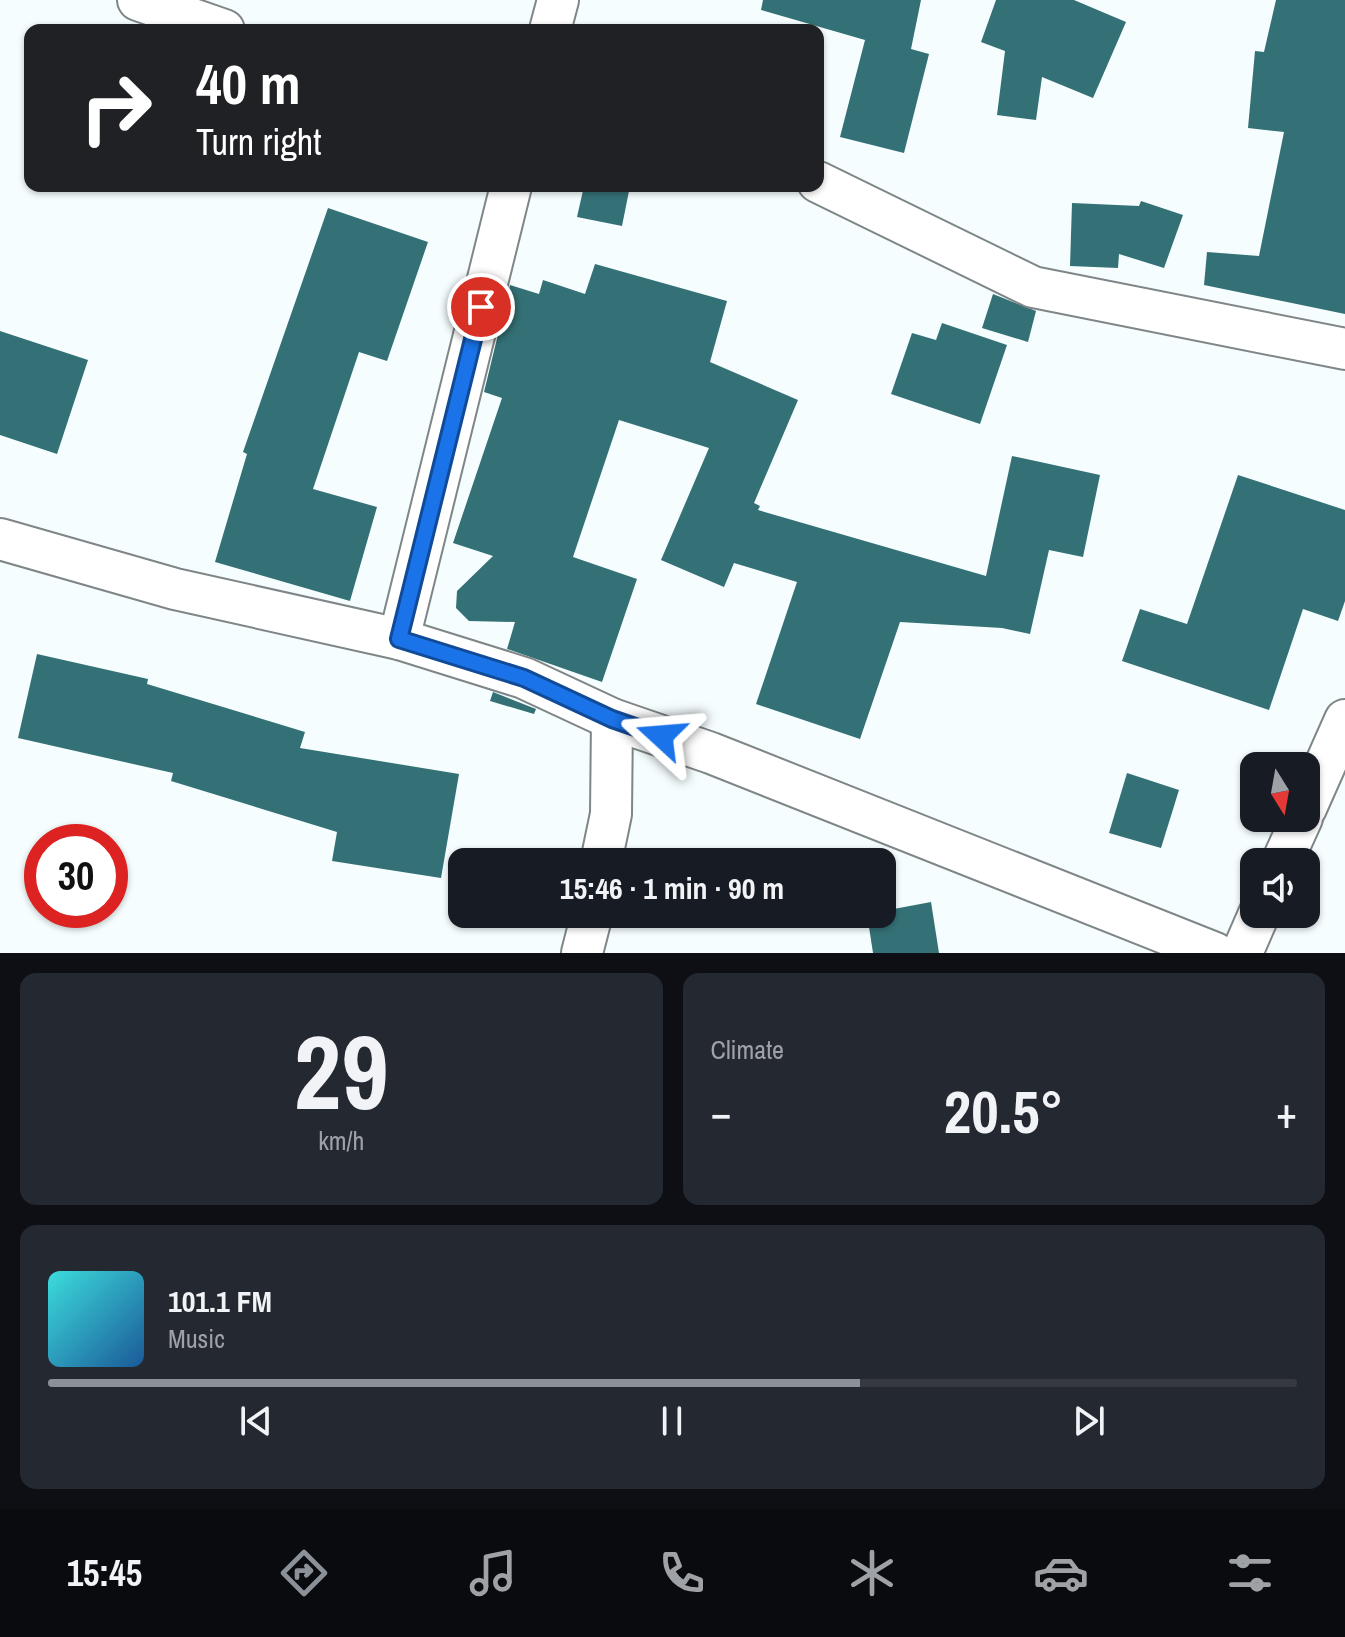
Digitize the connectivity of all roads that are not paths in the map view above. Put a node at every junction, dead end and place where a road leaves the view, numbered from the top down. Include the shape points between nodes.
1 (138, 0) edge
2 (558, 0) edge
3 (207, 24) edge
4 (552, 24) edge
5 (824, 185) edge
6 (510, 192) edge
7 (1345, 349) edge
8 (0, 539) edge
9 (399, 639) junction
10 (612, 719) junction
11 (1345, 720) edge
12 (1320, 776) edge
13 (604, 848) edge
14 (588, 928) edge
15 (1253, 928) edge
16 (582, 953) edge
17 (1215, 953) edge
18 (1242, 953) edge

1 - 3 street
2 - 4 street
5 - 7 street via 1033,287
6 - 9 street
8 - 9 street via 175,589
9 - 10 street via 524,678
10 - 13 street via 611,814
10 - 17 street via 711,753
11 - 12 street
14 - 16 street
15 - 18 street

